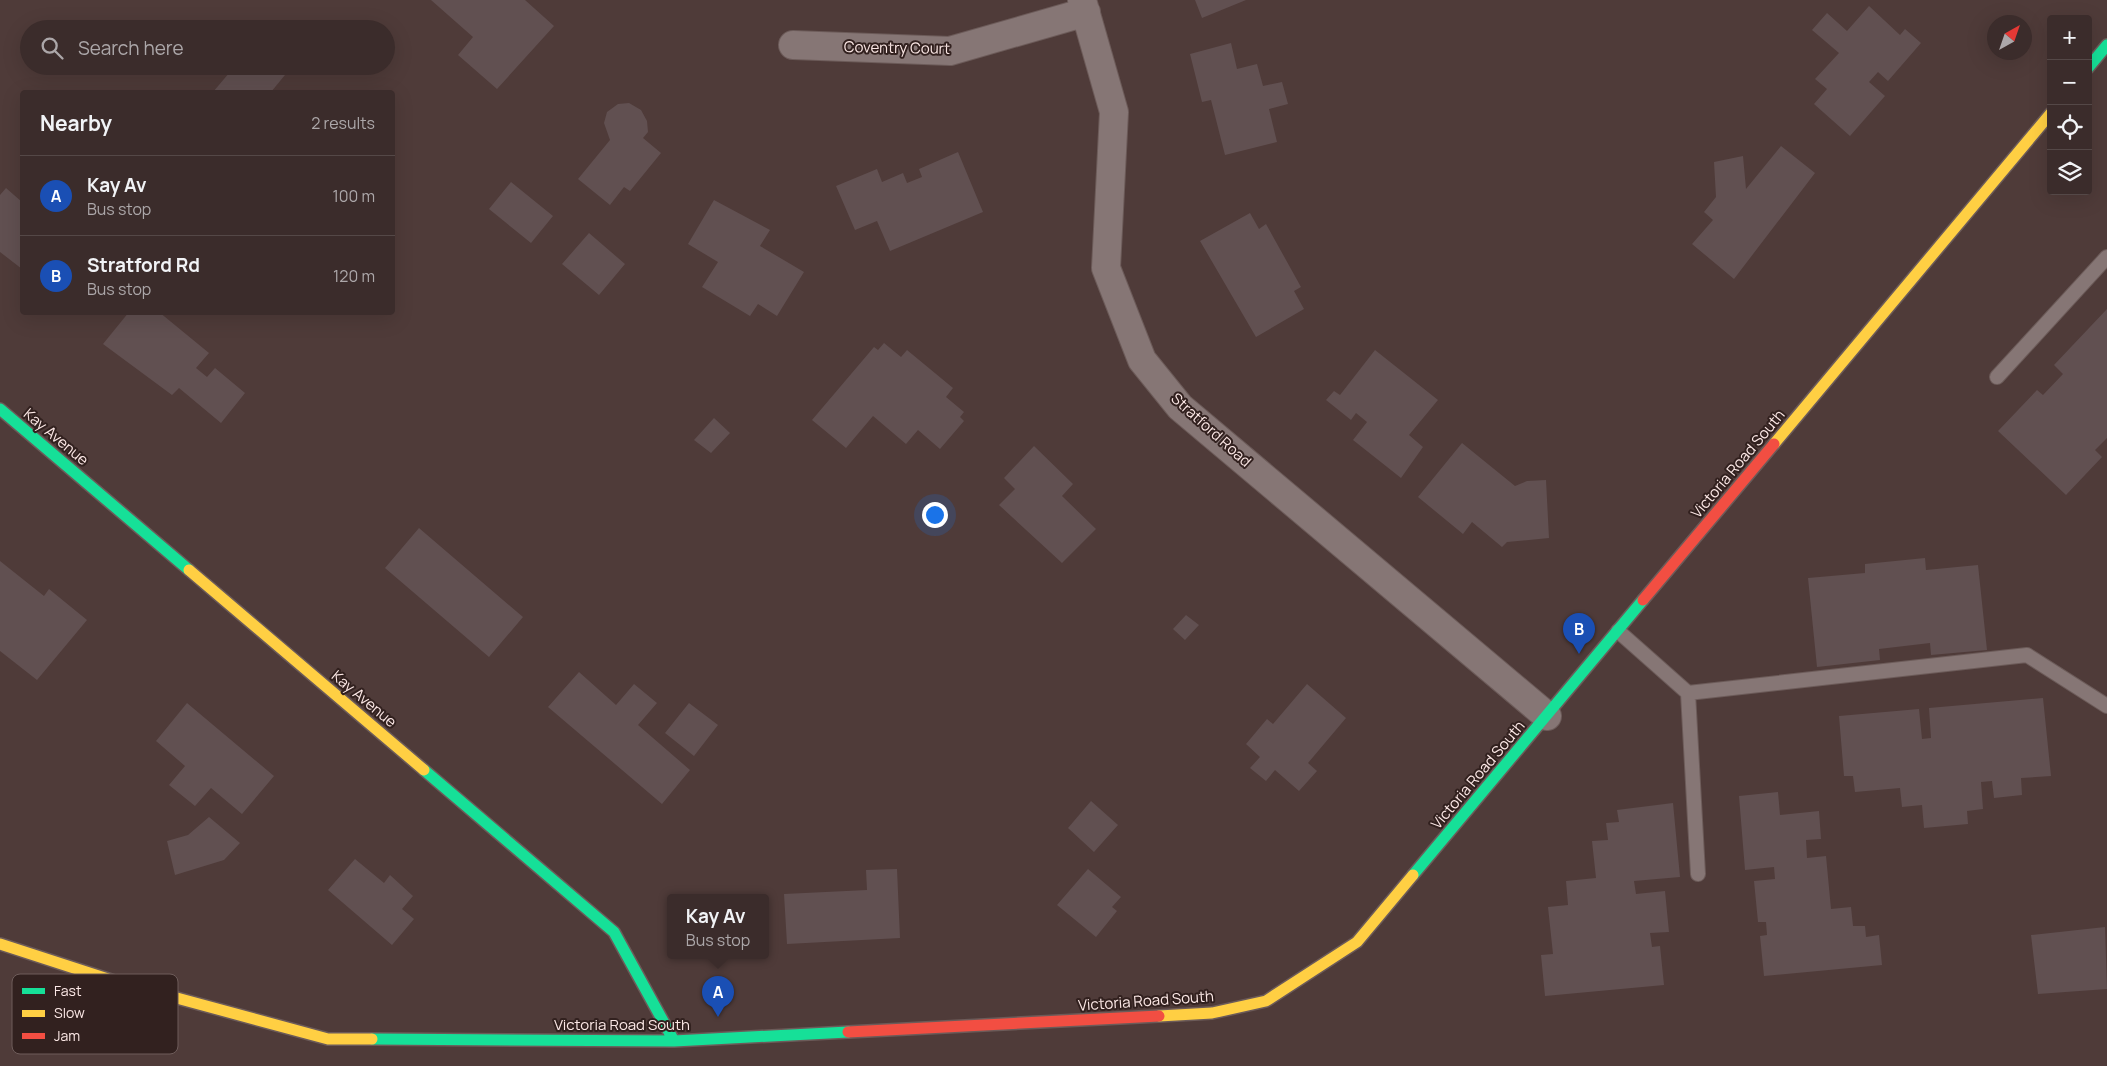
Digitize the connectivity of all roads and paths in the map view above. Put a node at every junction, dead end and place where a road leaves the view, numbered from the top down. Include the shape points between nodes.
1 (1084, 6) edge
2 (793, 45) dead end
3 (2107, 45) edge
4 (2092, 63) edge
5 (2047, 118) edge
6 (2107, 257) edge
7 (1997, 377) dead end
8 (0, 409) edge
9 (1618, 631) junction
10 (1688, 693) junction
11 (2107, 706) edge
12 (1547, 716) junction
13 (1698, 874) dead end
14 (0, 944) edge
15 (92, 974) edge
16 (178, 998) edge
17 (674, 1041) junction

1 - 2 street, Coventry Court via 950,51
1 - 12 street, Stratford Road via 1114,112 1106,268 1142,360 1180,407
3 - 4 street
5 - 9 street, Victoria Road South
6 - 7 lane
8 - 17 street, Kay Avenue via 614,932
9 - 10 lane
9 - 12 street, Victoria Road South
10 - 11 lane via 2027,655
10 - 13 lane
12 - 17 street, Victoria Road South via 1356,942 1266,1001 1212,1013
14 - 15 street, Victoria Road South
16 - 17 street, Victoria Road South via 328,1039

